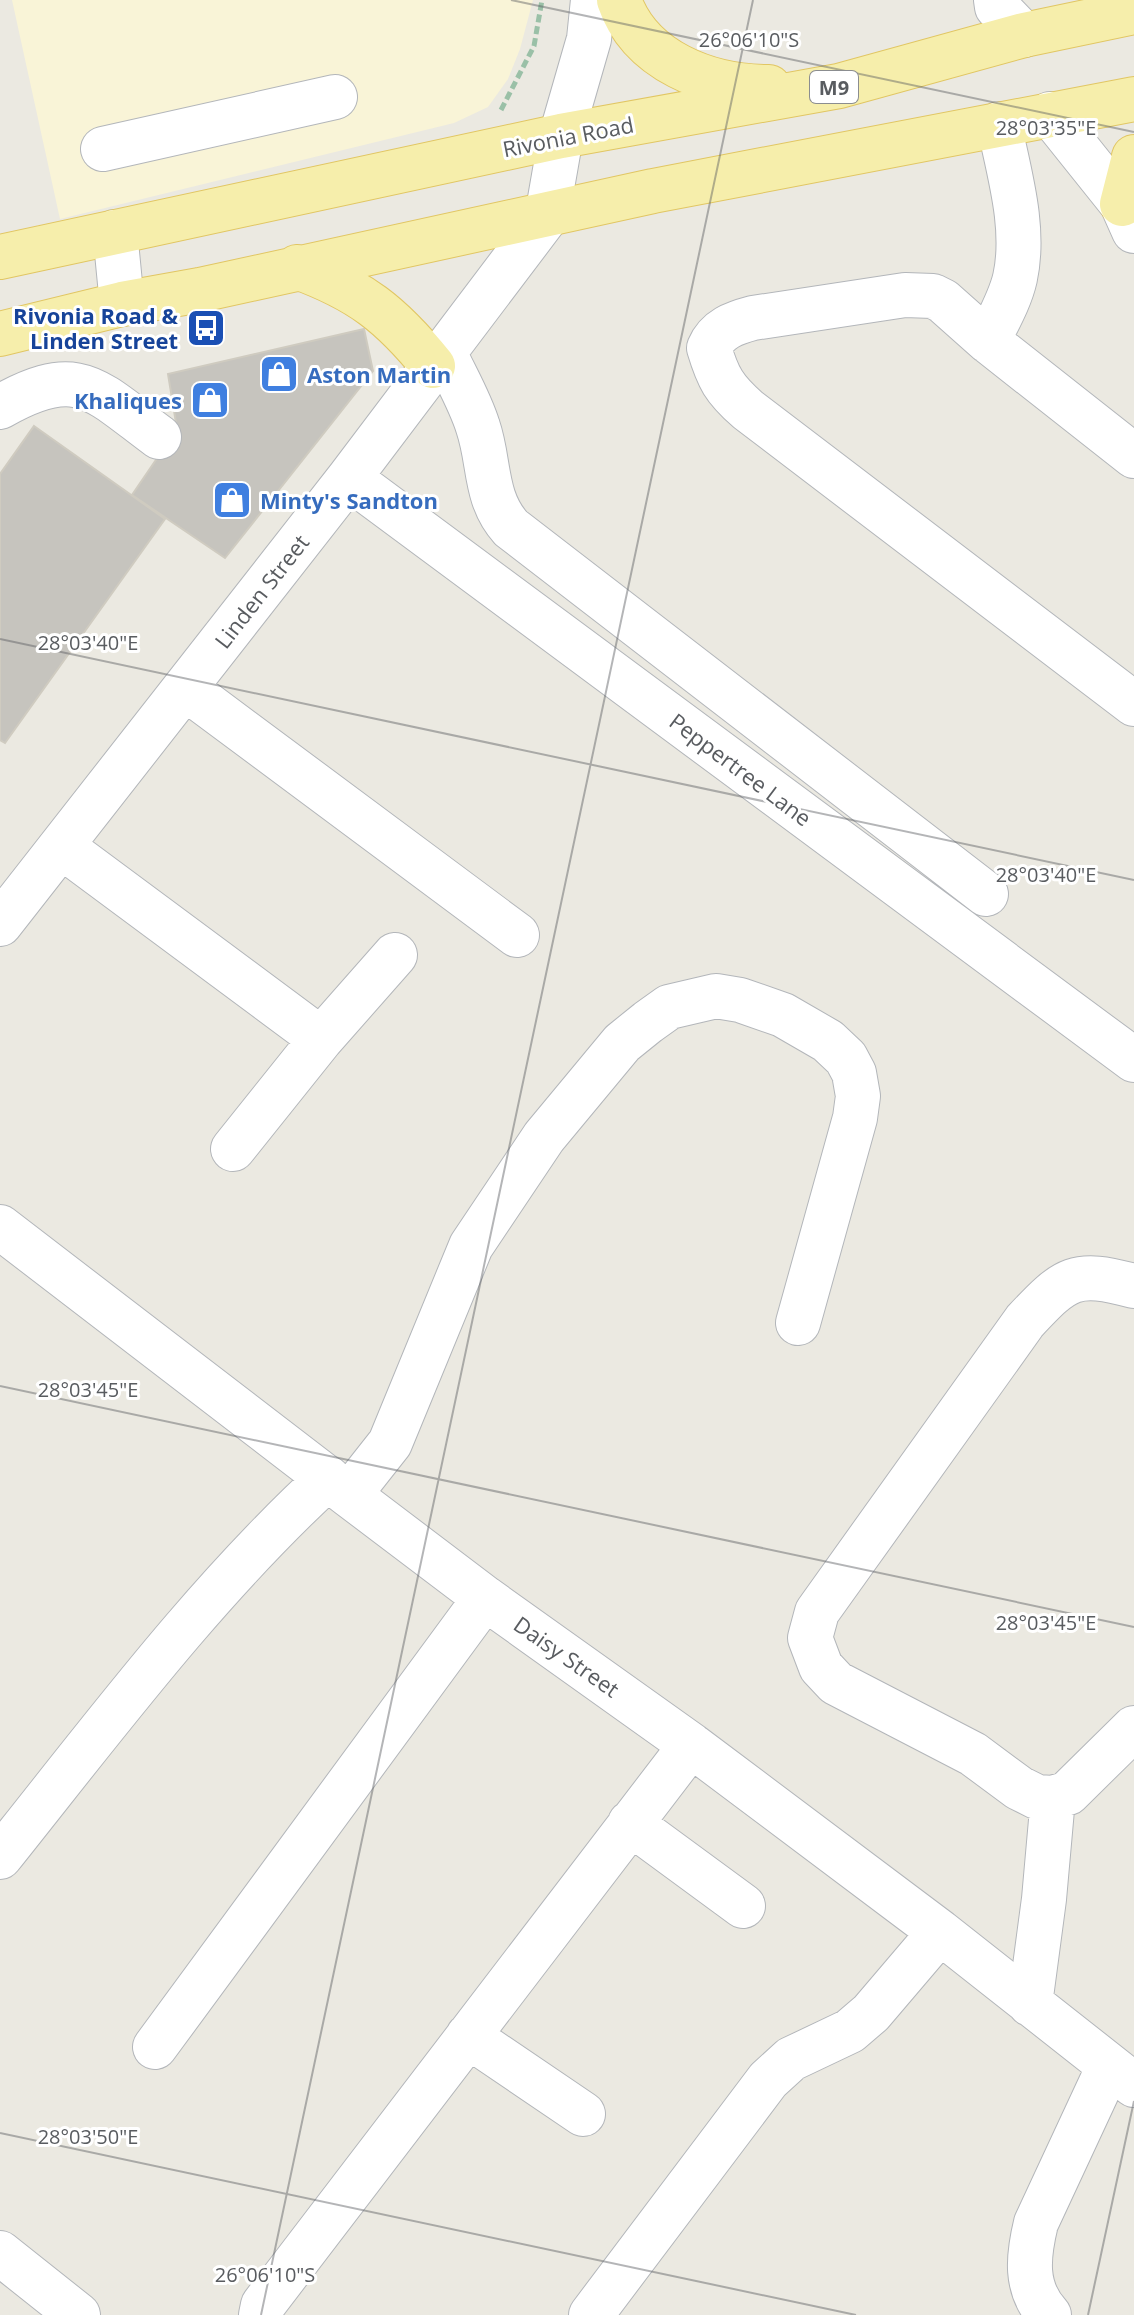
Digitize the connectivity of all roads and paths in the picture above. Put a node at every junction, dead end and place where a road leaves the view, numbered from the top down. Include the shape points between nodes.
1 (593, 0) edge
2 (619, 0) edge
3 (996, 0) edge
4 (1023, 12) edge
5 (1134, 12) edge
6 (839, 86) junction
7 (335, 97) dead end
8 (1134, 99) edge
9 (1050, 114) junction
10 (999, 124) junction
11 (561, 136) junction
12 (103, 149) dead end
13 (1134, 157) edge
14 (547, 216) junction
15 (1128, 218) edge
16 (115, 232) junction
17 (0, 257) edge
18 (297, 267) junction
19 (122, 304) junction
20 (0, 334) edge
21 (988, 341) junction
22 (438, 359) junction
23 (0, 407) edge
24 (159, 437) dead end
25 (1134, 456) edge
26 (349, 478) junction
27 (185, 688) junction
28 (1134, 704) edge
29 (61, 846) junction
30 (986, 894) dead end
31 (0, 924) edge
32 (517, 935) dead end
33 (395, 955) dead end
34 (321, 1039) junction
35 (1134, 1060) edge
36 (233, 1149) dead end
37 (0, 1227) edge
38 (1134, 1286) edge
39 (798, 1323) dead end
40 (338, 1487) junction
41 (485, 1598) junction
42 (1134, 1728) edge
43 (691, 1745) junction
44 (1053, 1798) junction
45 (630, 1823) junction
46 (0, 1857) edge
47 (743, 1906) dead end
48 (940, 1932) junction
49 (1030, 2004) junction
50 (468, 2036) junction
51 (155, 2047) dead end
52 (1122, 2076) edge
53 (583, 2114) dead end
54 (0, 2253) edge
55 (78, 2315) edge
56 (261, 2315) edge
57 (591, 2315) edge
58 (1049, 2315) edge

1 - 11 street via 589,39
2 - 6 main road via 639,38 653,52 709,79 763,87
3 - 4 street via 997,7
4 - 5 main road, Rivonia Road / M9
4 - 6 main road, Rivonia Road / M9
6 - 11 main road, Rivonia Road / M9
7 - 12 street
8 - 9 main road
9 - 10 main road
9 - 15 street
10 - 14 main road
10 - 21 street via 1018,221 1018,258 1008,300
11 - 14 street
11 - 16 main road, Rivonia Road / M9
13 - 15 main road
14 - 18 main road
14 - 22 street, Linden Street
16 - 17 main road, Rivonia Road / M9
16 - 19 street
18 - 19 main road
18 - 22 main road via 363,297
19 - 20 main road
21 - 25 street
21 - 28 street via 943,301 905,295 734,323 709,348 727,391 748,410
22 - 26 street, Linden Street
22 - 30 street via 477,422 494,503 511,528
23 - 24 street via 60,382 91,387
26 - 27 street, Linden Street
26 - 35 street, Peppertree Lane
27 - 29 street, Linden Street
27 - 32 street
29 - 31 street, Linden Street
29 - 34 street
33 - 34 street
34 - 36 street
37 - 40 street, Daisy Street
38 - 44 street via 1084,1276 1060,1287 1025,1321 817,1612 810,1638 821,1667 836,1683 973,1754 1019,1788
39 - 40 street via 855,1118 854,1073 828,1041 783,1015 716,996 669,1007 622,1043 544,1137 471,1246 390,1443
40 - 41 street, Daisy Street
40 - 46 street via 277,1524
41 - 43 street, Daisy Street
41 - 51 street
42 - 44 street via 1068,1793
43 - 45 street
43 - 48 street, Daisy Street
44 - 49 street
45 - 47 street
45 - 50 street
48 - 49 street, Daisy Street
48 - 57 street via 861,2022 791,2059 768,2080
49 - 52 street, Daisy Street
50 - 53 street
50 - 56 street via 263,2305
52 - 58 street via 1066,2157 1033,2234 1030,2285
54 - 55 street

